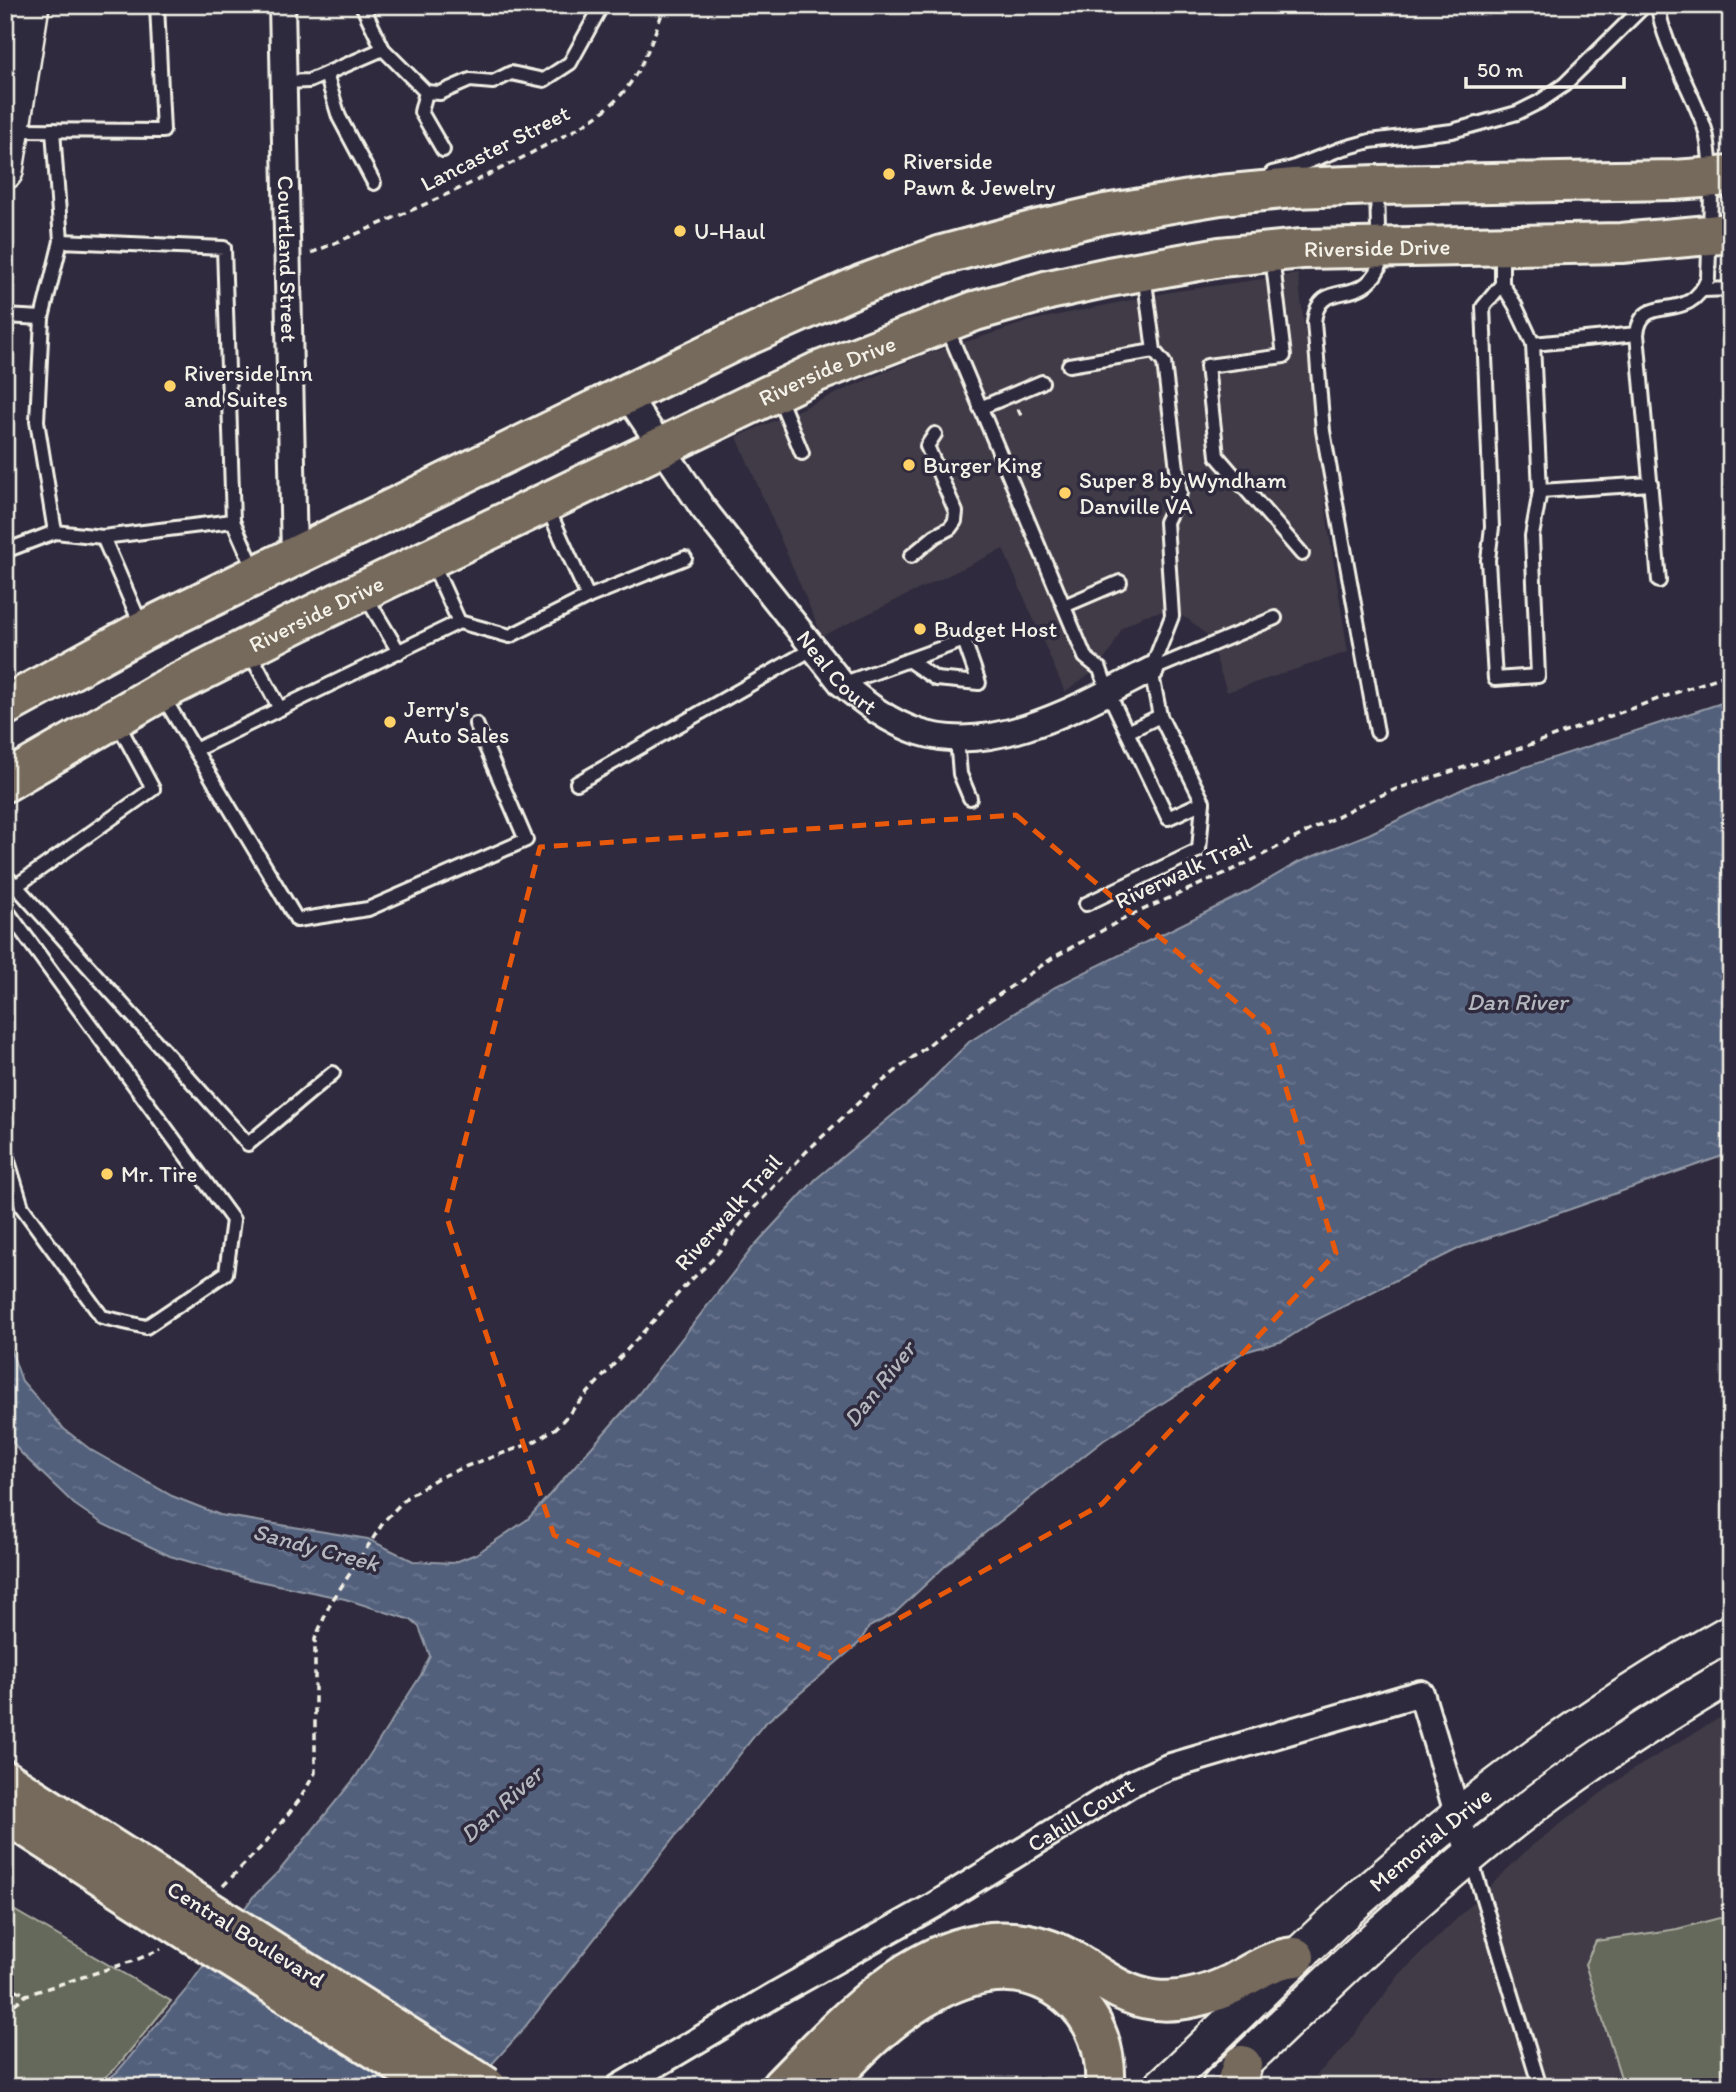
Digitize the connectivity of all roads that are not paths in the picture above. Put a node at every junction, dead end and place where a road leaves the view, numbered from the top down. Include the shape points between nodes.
1 (157, 5) edge
2 (282, 5) edge
3 (362, 5) edge
4 (602, 5) edge
5 (1645, 5) edge
6 (1658, 5) edge
7 (26, 12) edge
8 (383, 49) junction
9 (326, 74) junction
10 (284, 82) junction
11 (426, 92) junction
12 (8, 130) edge
13 (53, 130) junction
14 (443, 150) dead end
15 (5, 171) edge
16 (1720, 176) edge
17 (374, 183) dead end
18 (1377, 185) junction
19 (1220, 195) junction
20 (1720, 235) edge
21 (61, 241) junction
22 (1502, 245) junction
23 (1379, 247) junction
24 (1272, 252) junction
25 (1143, 271) junction
26 (1502, 284) junction
27 (1731, 289) edge
28 (1703, 290) junction
29 (5, 316) edge
30 (42, 318) junction
31 (944, 321) junction
32 (1637, 334) junction
33 (1533, 344) junction
34 (1154, 351) junction
35 (1069, 365) dead end
36 (1042, 382) dead end
37 (776, 392) junction
38 (626, 394) junction
39 (981, 408) junction
40 (935, 434) dead end
41 (662, 447) junction
42 (802, 453) dead end
43 (1651, 484) junction
44 (1541, 491) junction
45 (545, 503) junction
46 (233, 521) junction
47 (55, 532) junction
48 (103, 537) junction
49 (5, 551) edge
50 (1302, 554) dead end
51 (295, 555) junction
52 (911, 556) dead end
53 (431, 558) junction
54 (685, 558) dead end
55 (256, 574) junction
56 (1659, 581) dead end
57 (1119, 582) dead end
58 (363, 591) junction
59 (588, 597) junction
60 (1063, 606) junction
61 (1275, 618) dead end
62 (459, 622) junction
63 (296, 623) junction
64 (144, 630) junction
65 (814, 648) junction
66 (248, 649) junction
67 (399, 652) junction
68 (908, 660) junction
69 (79, 666) junction
70 (1151, 670) junction
71 (5, 680) edge
72 (842, 684) junction
73 (160, 692) junction
74 (1108, 692) junction
75 (5, 706) edge
76 (280, 709) junction
77 (1160, 716) junction
78 (114, 717) junction
79 (476, 724) dead end
80 (1127, 732) junction
81 (1377, 732) dead end
82 (957, 739) junction
83 (195, 750) junction
84 (5, 782) edge
85 (577, 783) dead end
86 (970, 798) dead end
87 (1203, 802) junction
88 (5, 875) edge
89 (16, 886) junction
90 (1086, 904) dead end
91 (5, 908) edge
92 (333, 1073) dead end
93 (5, 1151) edge
94 (1731, 1632) edge
95 (1731, 1675) edge
96 (5, 1780) edge
97 (5, 1813) edge
98 (1458, 1815) junction
99 (1470, 1856) junction
100 (184, 1911) junction
101 (1295, 1957) junction
102 (1232, 2079) edge
103 (436, 2087) edge
104 (487, 2087) edge
105 (619, 2087) edge
106 (781, 2087) edge
107 (824, 2087) edge
108 (1105, 2087) edge
109 (1161, 2087) edge
110 (1540, 2087) edge

1 - 13 lane via 163,131
2 - 10 street, Courtland Street
3 - 8 lane
4 - 11 lane via 570,64 544,80 511,73 493,82 470,80 440,93
5 - 19 lane via 1564,85 1517,113 1452,131 1341,149
6 - 16 lane
7 - 12 main road
8 - 9 lane
8 - 11 lane
9 - 10 lane via 309,81
9 - 17 lane via 339,117
10 - 51 street, Courtland Street
11 - 14 lane via 421,112
12 - 13 lane
12 - 15 main road
13 - 21 lane
16 - 18 main road
16 - 20 lane
18 - 19 main road
18 - 23 lane
19 - 38 main road via 1094,217 942,255 861,285
20 - 22 main road, Riverside Drive
20 - 28 lane
21 - 30 lane
21 - 46 lane via 224,248
22 - 23 main road, Riverside Drive
22 - 26 lane
23 - 24 main road, Riverside Drive
23 - 81 lane via 1374,279 1357,290 1328,295 1320,302 1314,322 1323,431
24 - 25 main road, Riverside Drive
24 - 50 lane via 1284,356 1207,366 1217,456
25 - 31 main road, Riverside Drive via 1049,290
25 - 34 lane
26 - 33 lane
26 - 44 lane via 1483,307 1495,679 1538,676 1532,537
27 - 28 lane
28 - 32 lane via 1685,305 1644,314
29 - 30 lane
30 - 47 lane via 37,421
31 - 37 main road, Riverside Drive
31 - 39 lane
32 - 33 lane
32 - 43 lane
33 - 44 lane
34 - 35 lane
34 - 70 lane via 1164,363 1180,493 1166,522 1172,616
36 - 39 lane
37 - 41 main road, Riverside Drive
37 - 42 lane
38 - 41 street, Neal Court
38 - 51 main road
39 - 60 lane
40 - 52 lane via 927,446 956,512 955,521
41 - 45 main road, Riverside Drive
41 - 65 street, Neal Court via 702,507
43 - 44 lane
43 - 56 lane
45 - 53 main road, Riverside Drive
45 - 59 lane
46 - 48 lane
46 - 55 lane
47 - 48 lane
47 - 49 lane
48 - 64 lane
51 - 55 main road
51 - 63 main road
53 - 58 main road, Riverside Drive
53 - 62 lane
54 - 59 lane
55 - 64 main road
57 - 60 lane
58 - 63 main road, Riverside Drive
58 - 67 lane
59 - 62 lane via 510,636
60 - 74 lane via 1085,657 1100,669
61 - 70 lane
62 - 67 lane
63 - 66 main road, Riverside Drive
64 - 69 main road
65 - 72 street, Neal Court
65 - 85 lane
66 - 73 main road, Riverside Drive
66 - 76 lane
67 - 76 lane
68 - 68 lane via 964,640 979,683 936,680
68 - 72 lane
69 - 71 main road
69 - 75 main road
70 - 74 street, Neal Court
70 - 77 lane
72 - 82 street, Neal Court via 892,720
73 - 78 main road, Riverside Drive
73 - 83 lane
74 - 80 lane
74 - 82 street, Neal Court via 1019,730
76 - 83 lane
77 - 80 lane
77 - 87 lane
78 - 84 main road, Riverside Drive
78 - 89 lane via 153,789
79 - 83 lane via 526,840 368,909 297,920
80 - 87 lane via 1168,817
82 - 86 lane via 960,774
87 - 90 lane via 1199,850
88 - 89 lane
89 - 92 lane via 248,1144
91 - 93 lane via 233,1220 226,1273 146,1327 102,1318 22,1208
94 - 98 main road, Memorial Drive via 1616,1700
95 - 99 main road, Memorial Drive via 1584,1769
96 - 100 main road, Central Boulevard
97 - 100 main road, Central Boulevard
98 - 99 street, Cahill Court
98 - 101 main road, Memorial Drive
98 - 105 street, Cahill Court via 1421,1693 1168,1767 1130,1784 933,1906
99 - 102 main road, Memorial Drive via 1377,1937
99 - 110 lane
100 - 103 main road, Central Boulevard, bridge
100 - 104 main road, Central Boulevard, bridge
101 - 106 main road via 1260,1968 1211,1993 1156,2000 1111,1986 1072,1959 1045,1948 1019,1942 967,1945 907,1972 835,2031
101 - 109 main road, Memorial Drive
107 - 108 main road via 906,2010 946,1986 998,1970 1037,1976 1078,2003 1100,2041

